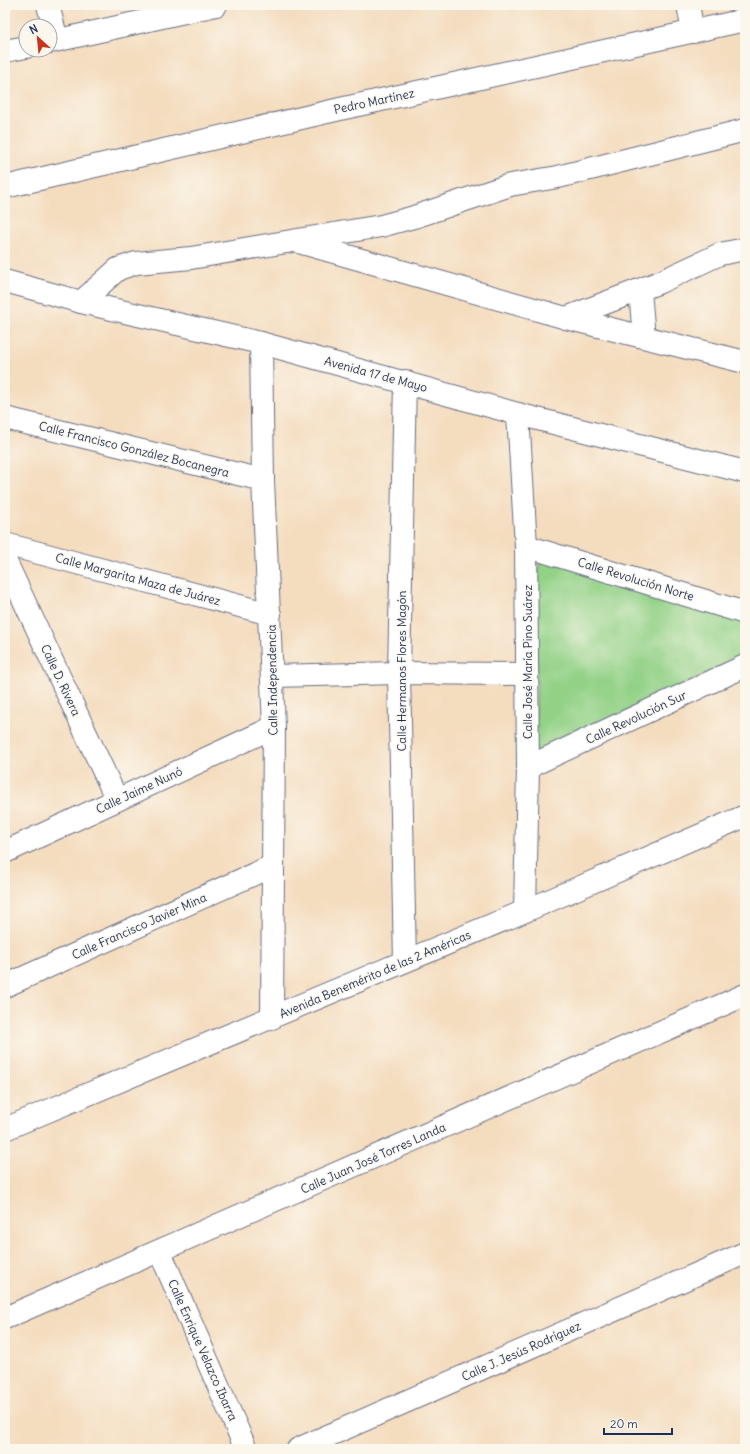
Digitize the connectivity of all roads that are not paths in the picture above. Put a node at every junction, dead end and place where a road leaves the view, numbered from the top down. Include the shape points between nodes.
1 (48, 5) edge
2 (216, 5) edge
3 (688, 5) edge
4 (50, 18) edge
5 (745, 20) edge
6 (693, 32) junction
7 (58, 40) edge
8 (18, 49) edge
9 (5, 51) edge
10 (745, 130) edge
11 (5, 188) edge
12 (297, 242) junction
13 (745, 249) edge
14 (5, 281) edge
15 (640, 291) junction
16 (81, 302) junction
17 (566, 318) junction
18 (644, 337) junction
19 (261, 343) junction
20 (745, 362) edge
21 (405, 381) junction
22 (518, 414) junction
23 (5, 418) edge
24 (745, 472) edge
25 (263, 480) junction
26 (5, 544) edge
27 (526, 546) junction
28 (5, 560) edge
29 (745, 613) edge
30 (270, 614) junction
31 (745, 666) edge
32 (399, 673) junction
33 (526, 674) junction
34 (272, 676) junction
35 (274, 727) junction
36 (528, 767) junction
37 (117, 800) junction
38 (745, 816) edge
39 (5, 852) edge
40 (272, 866) junction
41 (525, 911) junction
42 (406, 961) junction
43 (5, 986) edge
44 (744, 999) edge
45 (272, 1018) junction
46 (5, 1129) edge
47 (160, 1252) junction
48 (745, 1253) edge
49 (5, 1318) edge
50 (246, 1449) edge
51 (298, 1449) edge

1 - 4 street
2 - 7 street
3 - 6 street
5 - 6 street, Pedro Martínez
6 - 11 street, Pedro Martínez via 340,109
8 - 9 street
10 - 12 street via 558,177 510,185 381,226
12 - 16 street via 191,258 136,263 113,273
12 - 17 street
13 - 15 street via 720,254
14 - 16 street, Avenida 17 de Mayo
15 - 17 street
15 - 18 street
16 - 19 street, Avenida 17 de Mayo
17 - 18 street
18 - 20 street
19 - 21 street, Avenida 17 de Mayo
19 - 25 street, Calle Independencia
21 - 22 street, Avenida 17 de Mayo
21 - 32 street, Calle Hermanos Flores Magón
22 - 24 street, Avenida 17 de Mayo
22 - 27 street, Calle José María Pino Suárez
23 - 25 street, Calle Francisco González Bocanegra
25 - 30 street, Calle Independencia
26 - 30 street, Calle Margarita Maza de Juárez
27 - 29 street, Calle Revolución Norte
27 - 33 street, Calle José María Pino Suárez
28 - 37 street, Calle D. Rivera
30 - 34 street, Calle Independencia
31 - 36 street, Calle Revolución Sur
32 - 33 street
32 - 34 street
32 - 42 street, Calle Hermanos Flores Magón
33 - 36 street, Calle José María Pino Suárez
34 - 35 street, Calle Independencia
35 - 37 street, Calle Jaime Nunó
35 - 40 street, Calle Independencia
36 - 41 street, Calle José María Pino Suárez
37 - 39 street, Calle Jaime Nunó
38 - 41 street, Avenida Benemérito de las 2 Américas
40 - 43 street, Calle Francisco Javier Mina
40 - 45 street, Calle Independencia
41 - 42 street, Avenida Benemérito de las 2 Américas
42 - 45 street, Avenida Benemérito de las 2 Américas
44 - 47 street, Calle Juan José Torres Landa
45 - 46 street, Avenida Benemérito de las 2 Américas
47 - 49 street, Calle Juan José Torres Landa
47 - 50 street, Calle Enrique Velazco Ibarra
48 - 51 street, Calle J. Jesús Rodríguez

